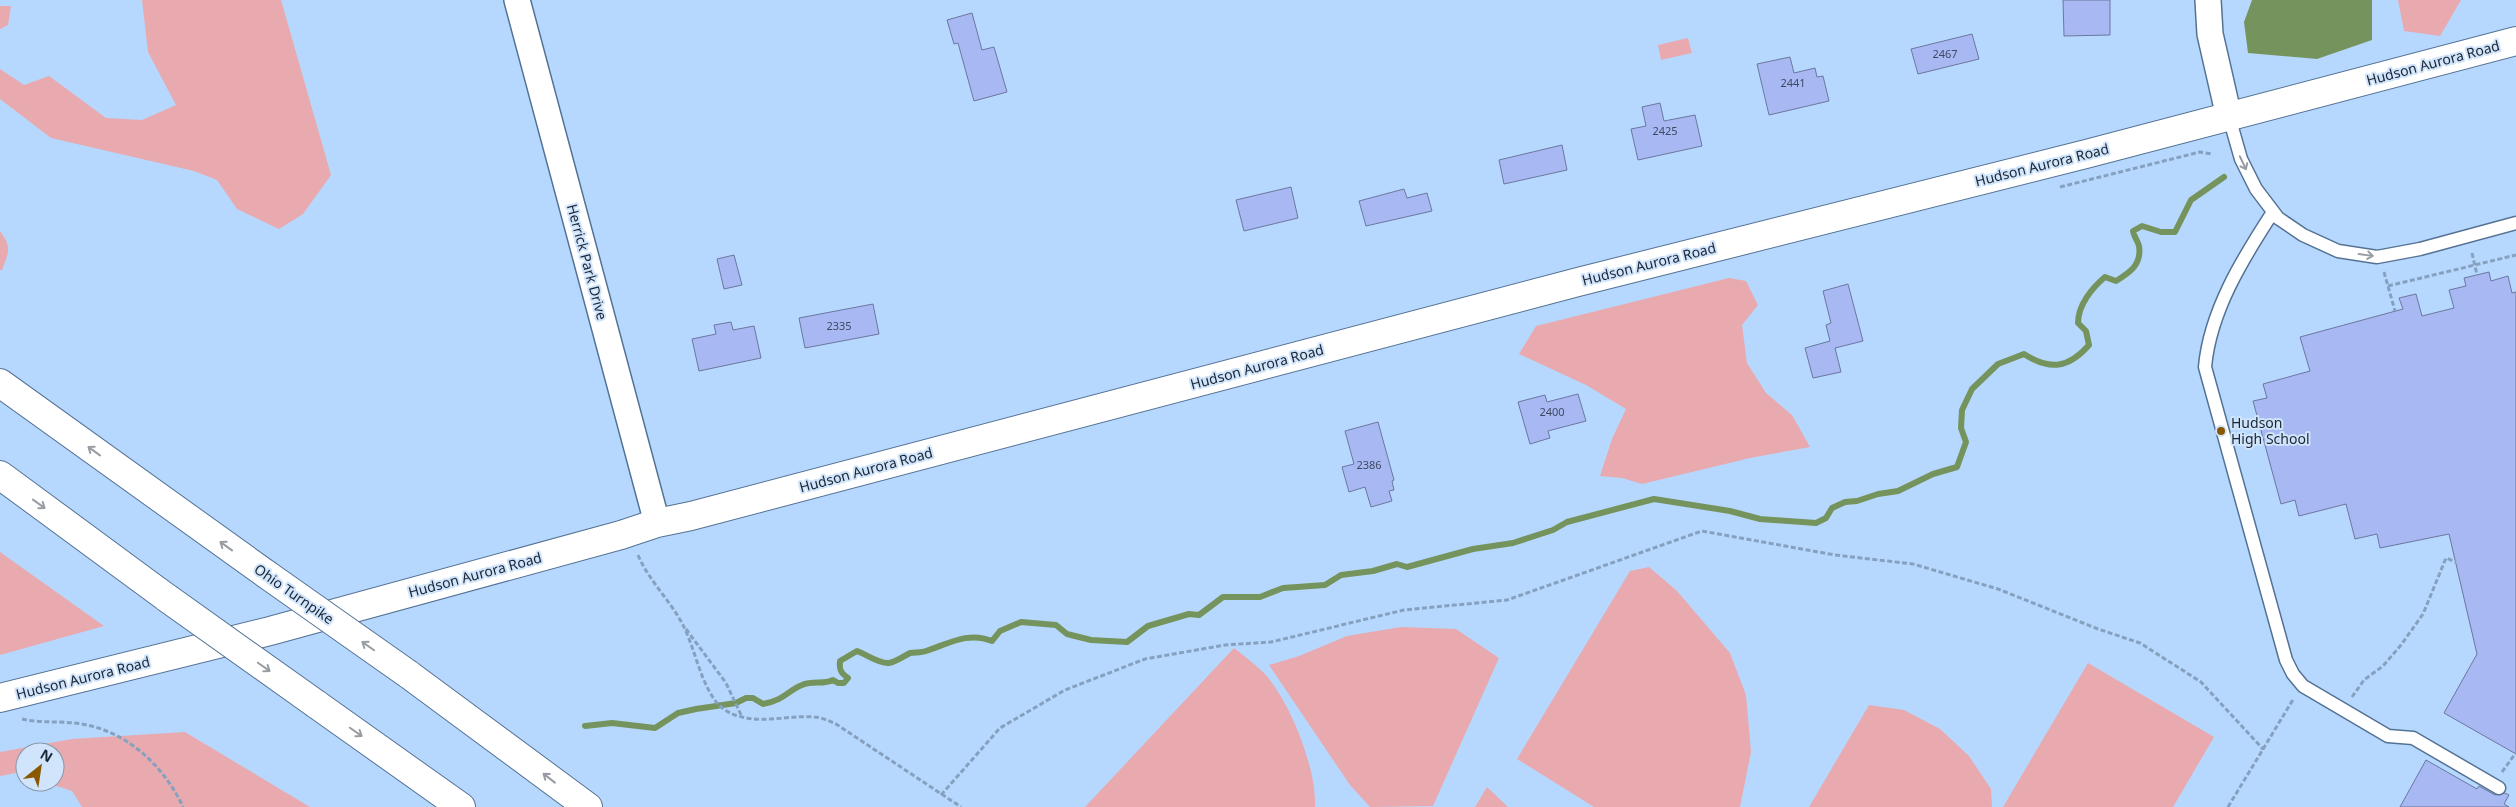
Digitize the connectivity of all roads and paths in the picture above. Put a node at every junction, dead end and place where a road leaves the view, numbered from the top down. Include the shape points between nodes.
1 (518, 0) edge
2 (2208, 0) edge
3 (2516, 41) edge
4 (2229, 117) junction
5 (2273, 212) junction
6 (2516, 222) edge
7 (2472, 253) dead end
8 (2516, 254) edge
9 (2475, 266) junction
10 (2384, 272) dead end
11 (2477, 275) dead end
12 (2388, 286) junction
13 (2395, 311) dead end
14 (0, 383) edge
15 (0, 475) edge
16 (658, 523) junction
17 (638, 553) dead end
18 (2456, 562) dead end
19 (683, 624) junction
20 (2303, 686) junction
21 (7, 707) edge
22 (2342, 709) junction
23 (742, 717) junction
24 (2263, 749) junction
25 (2515, 754) edge
26 (2496, 787) joint
27 (941, 795) junction
28 (183, 807) edge
29 (460, 807) edge
30 (588, 807) edge
31 (961, 807) edge
32 (2228, 807) edge

1 - 16 street, Herrick Park Drive
2 - 4 street via 2210,34
3 - 4 main road, Hudson Aurora Road
4 -> 5 lane via 2241,159 2256,189
4 - 16 main road, Hudson Aurora Road via 1578,282
5 -> 6 lane via 2303,235 2338,251 2377,257 2420,249
5 - 20 lane via 2241,264 2218,314 2207,347 2205,367 2281,643 2293,674
7 - 9 path
8 - 9 path
9 - 11 path
9 - 12 path
10 - 12 path
12 - 13 path
30 -> 14 main road, Ohio Turnpike, bridge via 408,674
15 -> 29 main road, bridge
16 - 21 main road, Hudson Aurora Road
17 - 19 path via 650,578
18 - 22 path via 2446,558 2423,614 2401,645 2383,666 2364,680
19 - 23 path via 726,683
19 - 23 path via 715,700 726,711
20 - 22 lane
20 - 24 path via 2282,714
21 - 28 path via 32,721 86,724 107,731 140,752 167,777
22 - 26 lane via 2388,736 2413,738
23 - 27 path via 761,720 816,716 854,735
24 - 27 path via 2201,682 2140,643 1998,589 1913,564 1835,556 1702,531 1507,600 1404,610 1271,642 1225,645 1145,659 1065,690 1000,728
24 - 32 path
25 - 26 path
27 - 31 path

